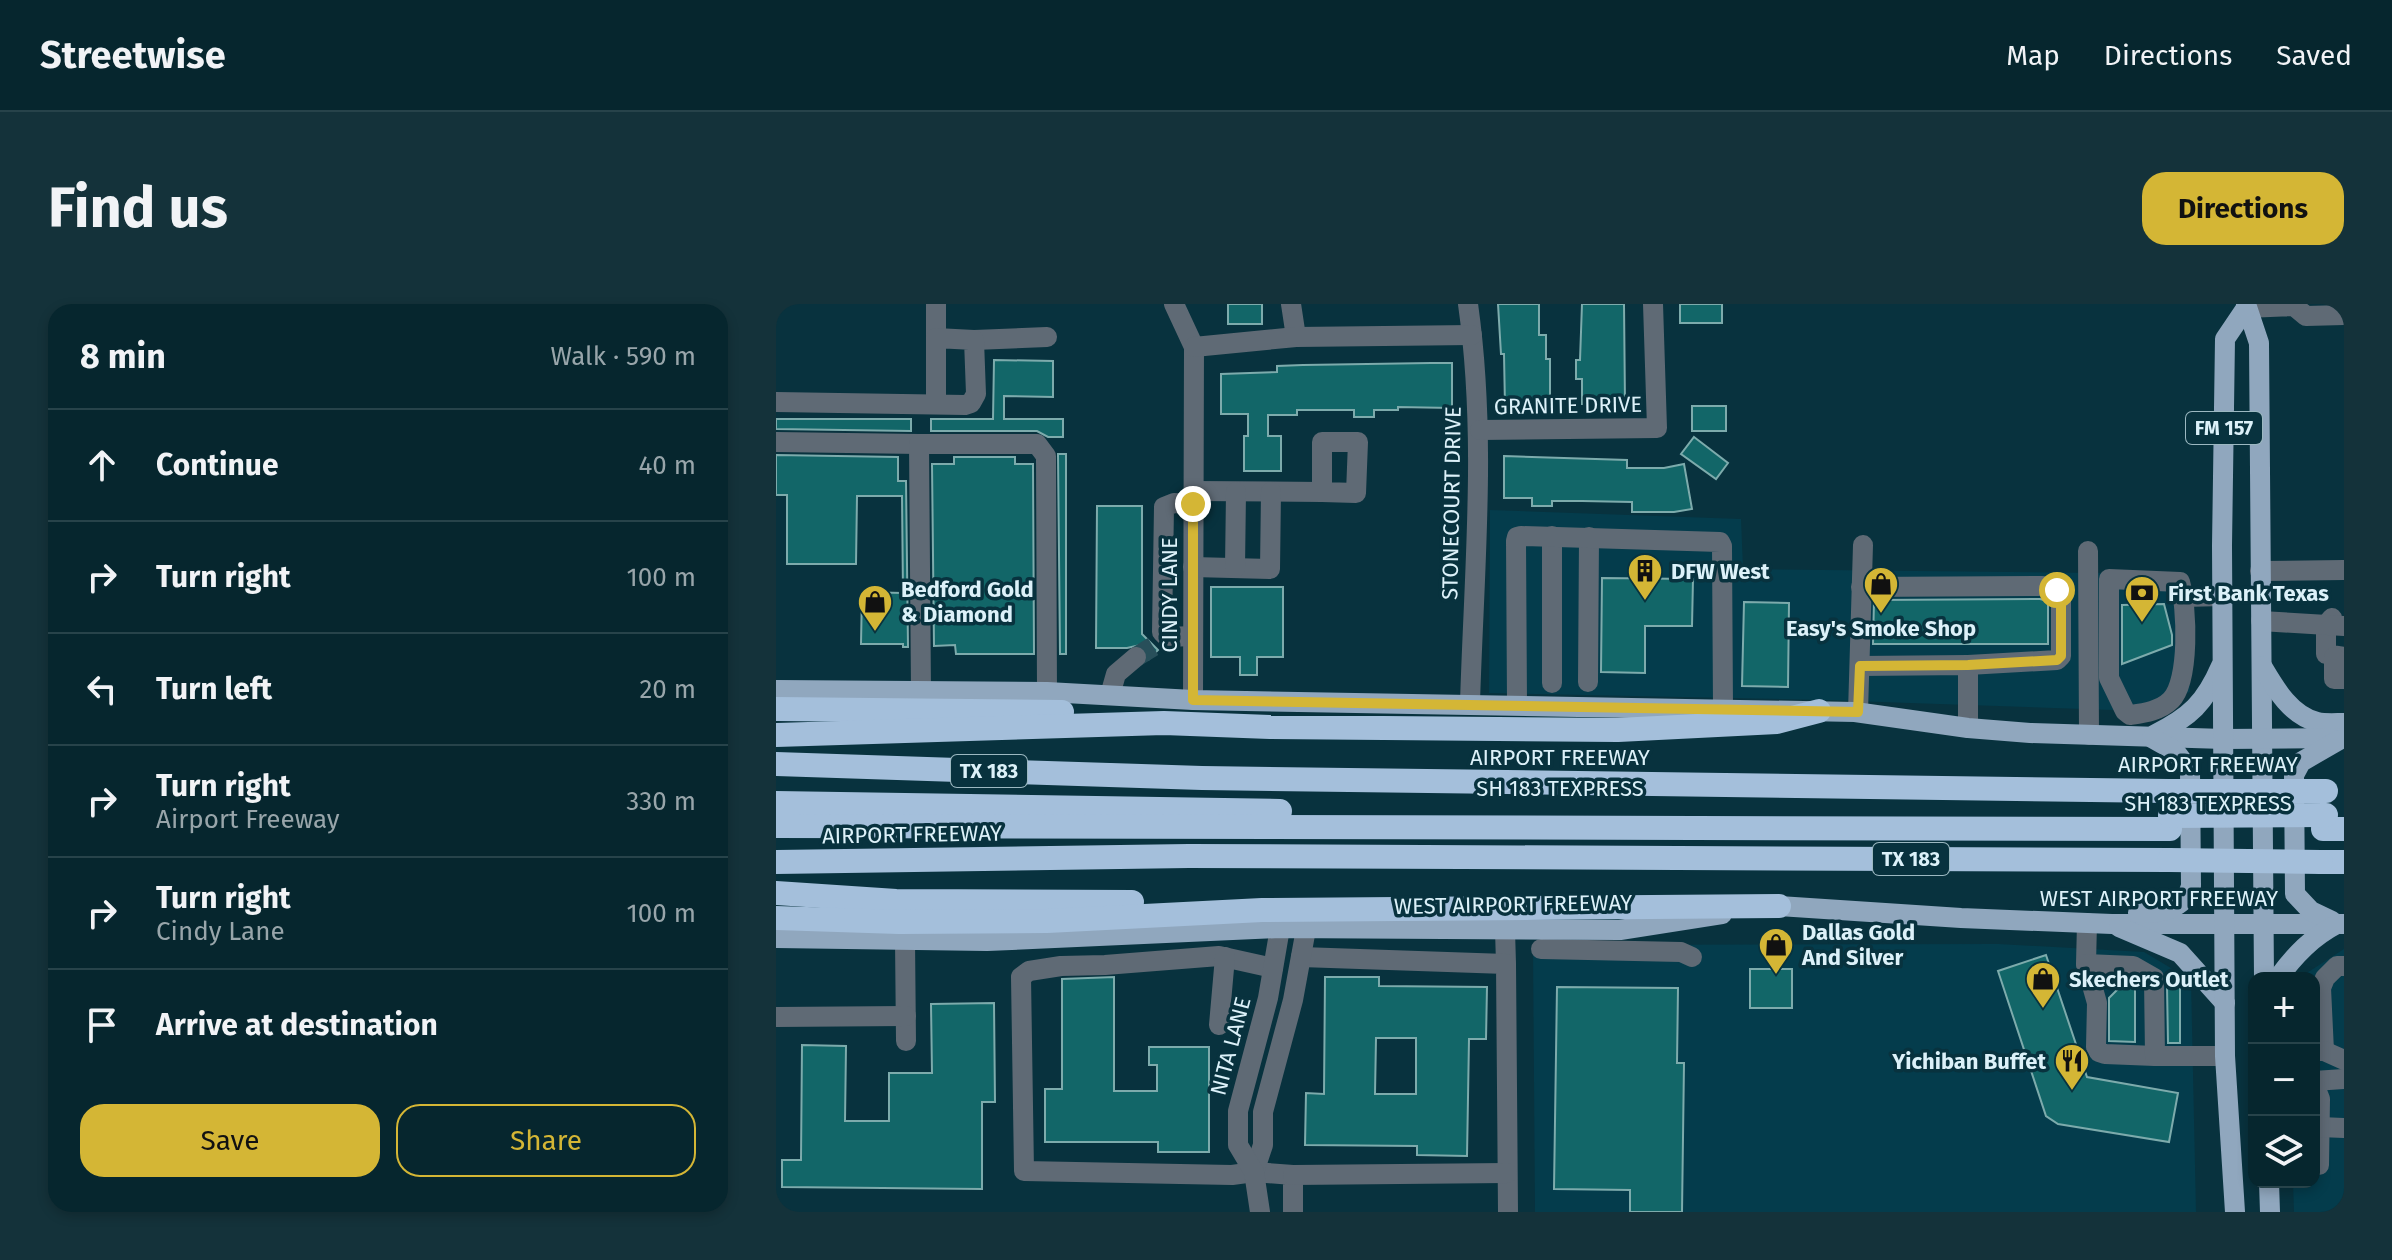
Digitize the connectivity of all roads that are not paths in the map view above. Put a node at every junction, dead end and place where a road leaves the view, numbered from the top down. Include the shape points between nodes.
1 (936, 304) edge
2 (1174, 304) edge
3 (1291, 304) edge
4 (1468, 304) edge
5 (1653, 304) edge
6 (2294, 305) edge
7 (2246, 306) edge
8 (2344, 315) edge
9 (1472, 335) junction
10 (1047, 337) dead end
11 (1296, 337) junction
12 (936, 338) junction
13 (974, 340) junction
14 (1194, 347) junction
15 (776, 402) edge
16 (936, 403) junction
17 (1480, 430) junction
18 (776, 442) edge
19 (919, 444) junction
20 (1236, 492) junction
21 (1271, 492) junction
22 (1322, 492) dead end
23 (1194, 498) junction
24 (1552, 536) junction
25 (1589, 537) junction
26 (1863, 545) dead end
27 (2088, 551) dead end
28 (1193, 567) junction
29 (1235, 568) junction
30 (2344, 570) edge
31 (2260, 571) junction
32 (1861, 587) junction
33 (2222, 596) junction
34 (2184, 597) junction
35 (2261, 621) junction
36 (2338, 623) edge
37 (1193, 636) junction
38 (1152, 647) junction
39 (2339, 657) edge
40 (2223, 662) junction
41 (2261, 664) junction
42 (1968, 665) junction
43 (1860, 666) junction
44 (2344, 679) edge
45 (1588, 682) dead end
46 (1552, 683) dead end
47 (776, 690) edge
48 (921, 691) junction
49 (1047, 692) junction
50 (1110, 695) junction
51 (1193, 700) junction
52 (1470, 703) junction
53 (1517, 704) junction
54 (776, 709) edge
55 (1723, 709) junction
56 (1819, 711) junction
57 (1858, 712) junction
58 (1164, 723) junction
59 (1968, 728) junction
60 (2343, 733) edge
61 (776, 735) edge
62 (2089, 735) junction
63 (2151, 737) junction
64 (2224, 739) junction
65 (2262, 739) junction
66 (776, 764) edge
67 (1202, 778) junction
68 (776, 786) edge
69 (776, 803) edge
70 (2335, 812) edge
71 (2170, 822) junction
72 (776, 826) edge
73 (776, 862) edge
74 (2332, 862) edge
75 (776, 893) edge
76 (1495, 906) junction
77 (1779, 906) junction
78 (776, 918) edge
79 (2097, 923) junction
80 (2223, 924) junction
81 (2262, 924) junction
82 (2340, 924) edge
83 (1280, 928) junction
84 (1306, 929) junction
85 (1505, 930) junction
86 (776, 938) edge
87 (905, 940) junction
88 (1541, 949) dead end
89 (1225, 957) junction
90 (1301, 957) junction
91 (1692, 957) dead end
92 (1506, 964) junction
93 (2086, 964) junction
94 (2344, 966) edge
95 (1273, 968) junction
96 (2264, 972) edge
97 (2283, 972) edge
98 (2225, 1003) junction
99 (906, 1016) junction
100 (776, 1017) edge
101 (1219, 1025) dead end
102 (906, 1041) dead end
103 (2319, 1044) edge
104 (2320, 1051) edge
105 (2155, 1056) junction
106 (2225, 1056) junction
107 (2344, 1060) edge
108 (2344, 1079) edge
109 (2320, 1081) edge
110 (2320, 1127) edge
111 (2344, 1128) edge
112 (1254, 1172) junction
113 (1507, 1173) junction
114 (1293, 1175) junction
115 (2269, 1188) edge
116 (1260, 1212) edge
117 (1293, 1212) edge
118 (1508, 1212) edge
119 (2235, 1212) edge
120 (2270, 1212) edge

1 - 12 street
2 - 14 street, CINDY LANE
3 - 11 street
4 - 9 street, STONECOURT DRIVE
5 - 17 street, GRANITE DRIVE via 1657,428
6 - 7 street
6 - 8 street via 2306,316
7 - 31 main road, FM 157 via 2259,343
7 - 33 main road, FM 157 via 2225,339
9 - 11 street
9 - 17 street, STONECOURT DRIVE
10 - 13 street
11 - 14 street
12 - 13 street
12 - 16 street
13 - 16 street via 974,399 965,405
14 - 23 street, CINDY LANE
15 - 16 street
17 - 52 street, STONECOURT DRIVE
18 - 19 street
19 - 48 street
19 - 49 street via 1037,444 1043,449
20 - 21 street
20 - 23 street
20 - 29 street
21 - 22 street
21 - 29 street via 1270,569
23 - 28 street, CINDY LANE
23 - 38 street via 1164,507 1162,632
24 - 25 street
24 - 46 street
24 - 53 street via 1521,536 1516,541
25 - 45 street
25 - 55 street via 1720,542
26 - 32 street
27 - 62 street
28 - 29 street
28 - 37 street, CINDY LANE
30 - 31 street
31 - 35 main road, FM 157
32 - 42 street via 2057,590 2057,660
32 - 43 street
33 - 34 street
33 - 40 main road, FM 157
34 - 34 street via 2180,582 2109,579 2109,678 2130,715 2172,700 2180,681
35 - 36 street
35 - 41 main road, FM 157
36 - 39 street via 2326,654
37 - 38 street
37 - 51 street, CINDY LANE
38 - 50 street via 1116,674
39 - 44 street via 2334,679
40 - 63 main road via 2196,709
40 - 64 main road, FM 157
41 - 60 main road via 2296,712
41 - 65 main road, FM 157
42 - 43 street
42 - 59 street
43 - 57 street
47 - 48 main road, AIRPORT FREEWAY
48 - 49 main road, AIRPORT FREEWAY
49 - 50 main road, AIRPORT FREEWAY
50 - 51 main road, AIRPORT FREEWAY
51 - 52 main road, AIRPORT FREEWAY
52 - 53 main road, AIRPORT FREEWAY
53 - 55 main road, AIRPORT FREEWAY
54 - 58 highway via 1088,712
55 - 56 main road, AIRPORT FREEWAY
56 - 57 main road, AIRPORT FREEWAY
56 - 58 highway via 1777,722 1618,730
57 - 59 main road, AIRPORT FREEWAY
58 - 61 highway
59 - 62 main road, AIRPORT FREEWAY
60 - 65 main road
60 - 82 main road via 2301,762 2294,775 2295,894 2311,911
62 - 63 main road, AIRPORT FREEWAY
63 - 64 main road, AIRPORT FREEWAY
63 - 79 main road via 2175,751 2190,771 2188,897 2176,907 2120,913
64 - 65 main road, AIRPORT FREEWAY
64 - 80 main road, FM 157
65 - 81 main road, FM 157
66 - 67 highway, AIRPORT FREEWAY / TX 183
67 - 68 highway via 1115,792
67 - 70 highway, AIRPORT FREEWAY / TX 183, bridge via 2169,791
69 - 71 highway, SH 183 TEXPRESS
70 - 71 highway, SH 183 TEXPRESS, bridge
71 - 72 highway, SH 183 TEXPRESS
73 - 74 highway, AIRPORT FREEWAY / TX 183, bridge via 1189,856
75 - 76 highway via 896,901
76 - 77 highway
76 - 78 highway via 1047,921
77 - 79 main road, WEST AIRPORT FREEWAY
77 - 85 main road, WEST AIRPORT FREEWAY via 1620,930
79 - 80 main road, WEST AIRPORT FREEWAY
79 - 93 street
79 - 98 main road via 2180,953
80 - 81 main road, WEST AIRPORT FREEWAY
80 - 98 main road, FM 157
81 - 82 main road, WEST AIRPORT FREEWAY
81 - 96 main road, FM 157
82 - 97 main road via 2316,935
83 - 84 main road, WEST AIRPORT FREEWAY
83 - 87 main road, WEST AIRPORT FREEWAY
83 - 95 street, NITA LANE
84 - 85 main road, WEST AIRPORT FREEWAY
84 - 90 street, NITA LANE
85 - 92 street
86 - 87 main road, WEST AIRPORT FREEWAY
87 - 99 street
88 - 91 street via 1681,952
89 - 95 street
89 - 101 street
89 - 112 street via 1061,966 1021,977 1024,1171
90 - 92 street
90 - 112 street, NITA LANE via 1263,1112 1263,1145
92 - 113 street
93 - 105 street via 2097,1003 2094,1041 2099,1052
93 - 105 street via 2133,966 2154,978
94 - 103 street via 2337,966 2321,988
95 - 112 street, NITA LANE via 1238,1111 1238,1145
98 - 106 main road, FM 157
99 - 100 street
99 - 102 street
104 - 107 street
105 - 106 street
106 - 119 main road, FM 157
108 - 109 street
110 - 111 street
112 - 114 street
112 - 116 street, NITA LANE
113 - 114 street
113 - 118 street
114 - 117 street
115 - 120 main road

